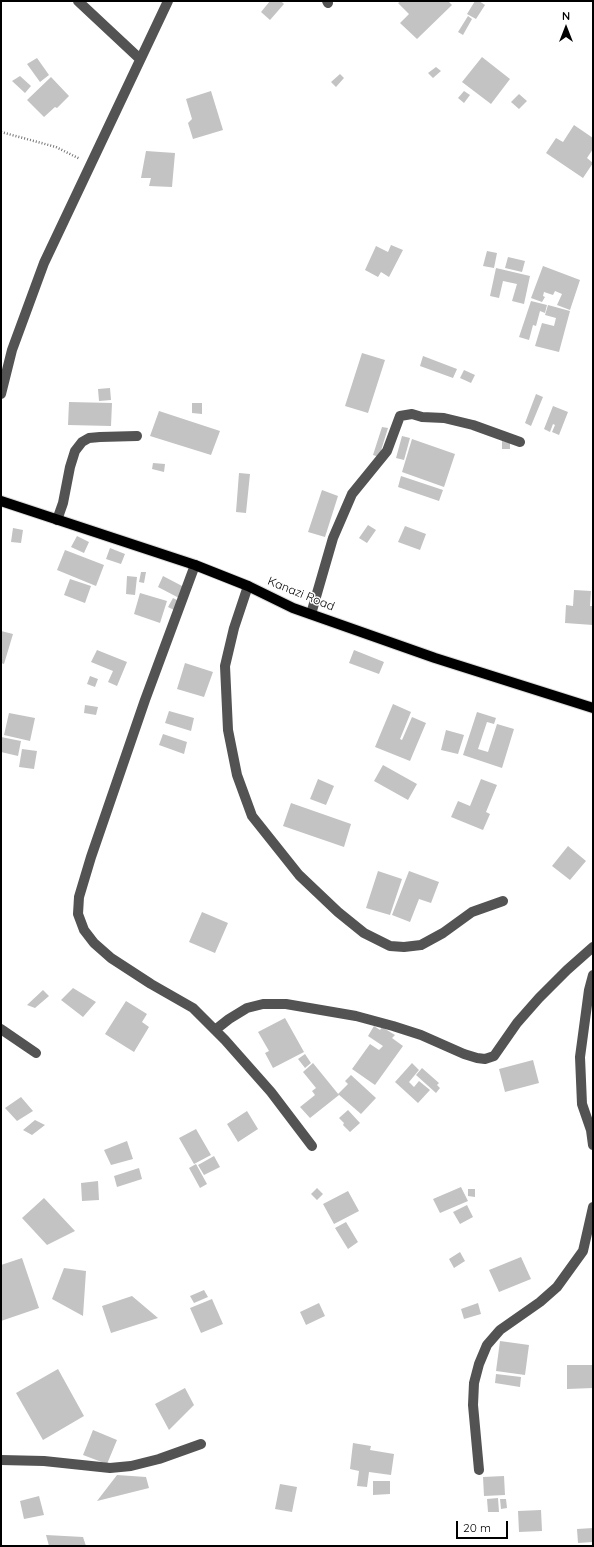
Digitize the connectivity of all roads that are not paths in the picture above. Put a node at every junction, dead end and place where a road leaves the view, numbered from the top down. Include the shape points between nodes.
1 (78, 1) edge
2 (168, 1) edge
3 (140, 59) junction
4 (1, 394) edge
5 (137, 436) dead end
6 (520, 442) dead end
7 (1, 500) edge
8 (57, 520) junction
9 (195, 565) junction
10 (248, 586) junction
11 (311, 614) junction
12 (593, 708) edge
13 (503, 901) dead end
14 (593, 947) edge
15 (593, 975) edge
16 (1, 1029) edge
17 (215, 1030) junction
18 (36, 1053) dead end
19 (593, 1145) edge
20 (312, 1146) dead end
21 (593, 1207) edge
22 (201, 1444) dead end
23 (1, 1460) edge
24 (479, 1470) dead end

1 - 3 street
2 - 3 street
3 - 4 street via 44,262 12,350
5 - 8 street via 89,438 82,442 75,451
6 - 11 street via 473,425 444,418 412,414 400,416 387,451 352,494 333,538
7 - 8 main road, Kanazi Road
8 - 9 main road, Kanazi Road
9 - 10 main road, Kanazi Road
9 - 17 street via 91,857 79,897 78,914 84,930 111,958 193,1008
10 - 11 main road, Kanazi Road
10 - 13 street via 225,666 228,730 237,775 252,816 300,875 338,912 364,933 390,946 421,945 472,912
11 - 12 main road, Kanazi Road via 435,658
14 - 17 street via 516,1023 494,1056 485,1058 464,1054 393,1026 356,1016 286,1004 263,1004 247,1008
15 - 19 street via 580,1057 580,1078 582,1104
16 - 18 street
17 - 20 street via 271,1092
21 - 24 street via 583,1251 557,1287 500,1330 487,1345 477,1370 473,1397
22 - 23 street via 159,1459 110,1468 44,1461

